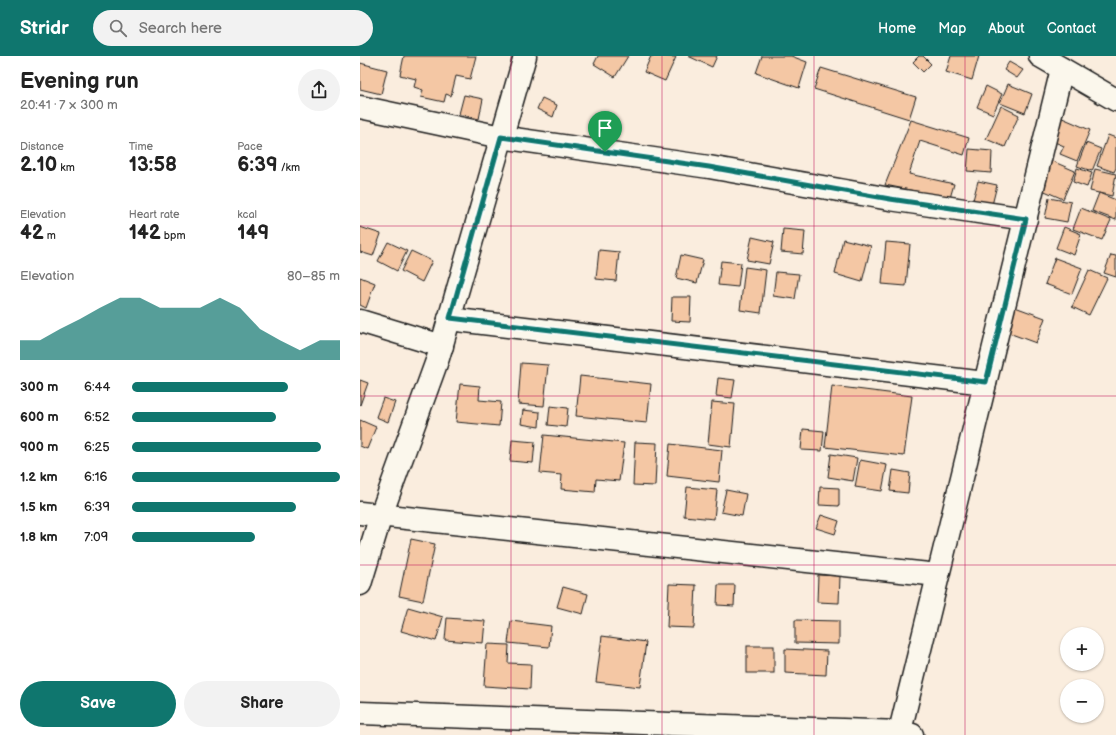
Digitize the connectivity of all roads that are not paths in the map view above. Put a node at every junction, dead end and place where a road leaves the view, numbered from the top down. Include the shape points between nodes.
1 (525, 56) edge
2 (1040, 56) edge
3 (1062, 69) junction
4 (1116, 100) edge
5 (360, 107) edge
6 (501, 137) junction
7 (1026, 219) junction
8 (450, 318) junction
9 (360, 321) edge
10 (442, 346) junction
11 (986, 382) junction
12 (371, 514) edge
13 (938, 575) junction
14 (360, 584) edge
15 (360, 713) edge
16 (904, 734) edge

1 - 6 street
2 - 3 street
3 - 4 street
3 - 7 street
5 - 6 street
6 - 7 street via 709,167 890,199
6 - 8 street
7 - 11 street
8 - 10 street
8 - 11 street
9 - 10 street
10 - 12 street
11 - 13 street
12 - 13 street
12 - 14 street
13 - 16 street
15 - 16 street

